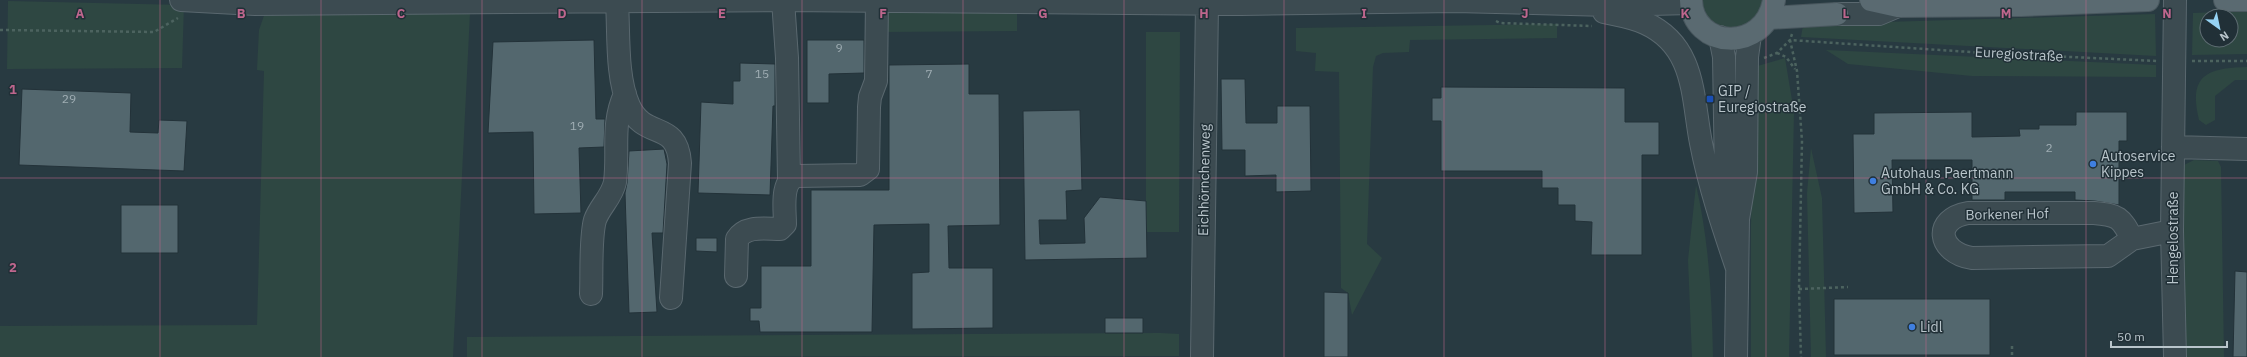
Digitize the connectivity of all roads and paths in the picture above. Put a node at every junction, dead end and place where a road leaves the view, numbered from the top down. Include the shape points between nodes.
1 (783, 0) edge
2 (1871, 0) edge
3 (2148, 0) edge
4 (2175, 0) edge
5 (2225, 0) edge
6 (2247, 0) edge
7 (679, 1) edge
8 (877, 1) junction
9 (1691, 1) edge
10 (255, 2) edge
11 (617, 2) junction
12 (1086, 2) edge
13 (1241, 2) edge
14 (1608, 2) edge
15 (1572, 3) junction
16 (1897, 3) edge
17 (1207, 4) junction
18 (181, 9) edge
19 (1772, 9) edge
20 (1837, 14) joint
21 (1795, 15) junction
22 (0, 30) edge
23 (1750, 35) junction
24 (1720, 37) junction
25 (1790, 40) junction
26 (1777, 53) junction
27 (1747, 57) junction
28 (2175, 61) junction
29 (2247, 61) edge
30 (1797, 71) junction
31 (625, 94) junction
32 (2173, 147) junction
33 (2247, 148) edge
34 (789, 180) junction
35 (1738, 220) junction
36 (2172, 231) junction
37 (2132, 239) junction
38 (1737, 268) junction
39 (736, 276) dead end
40 (1848, 286) dead end
41 (1799, 289) junction
42 (591, 294) dead end
43 (671, 298) dead end
44 (2012, 346) dead end
45 (1202, 357) edge
46 (1736, 357) edge
47 (1801, 357) edge
48 (2012, 357) edge
49 (2175, 357) edge

1 - 7 street
1 - 8 street
1 - 34 street via 787,58
2 - 16 main road
3 - 16 main road via 2021,5
4 - 28 street, Hengelostraße
5 - 6 main road
7 - 11 street
8 - 12 street
8 - 34 street via 877,74 870,102 868,169 860,175 797,176
9 - 14 street
9 - 24 main road via 1700,24
10 - 11 street
10 - 18 street
11 - 31 street via 620,62
12 - 17 street
13 - 15 street
13 - 17 street
14 - 15 street
15 - 38 street via 1645,23 1675,46 1686,63 1692,83 1701,143
16 - 20 street via 1880,14
17 - 45 street, Eichhörnchenweg
18 - 22 path via 154,32
19 - 21 main road
19 - 23 main road via 1761,28
20 - 21 main road
21 - 25 path
23 - 24 main road via 1740,39
23 - 27 street
24 - 35 street via 1724,57 1726,178
25 - 26 path
25 - 28 path, Euregiostraße via 2080,58
25 - 30 path
26 - 27 path via 1762,58
26 - 30 path via 1786,57
27 - 35 street via 1746,172
28 - 29 path, Euregiostraße
28 - 32 street, Hengelostraße
30 - 41 path via 1802,141
31 - 42 street via 617,115 612,194 594,224
31 - 43 street via 635,117 644,126 664,132 679,148
32 - 33 street
32 - 36 street, Hengelostraße
34 - 39 street via 786,186 785,224 780,229 747,230 740,234 737,239
35 - 38 street
36 - 37 street, Borkener Hof
36 - 49 street, Hengelostraße
37 - 37 street, Borkener Hof via 2120,218 2111,214 2094,213 1968,213 1957,215 1949,221 1944,230 1949,249 1958,256 1972,258 2108,256
38 - 46 street
40 - 41 path
41 - 47 path
44 - 48 path

